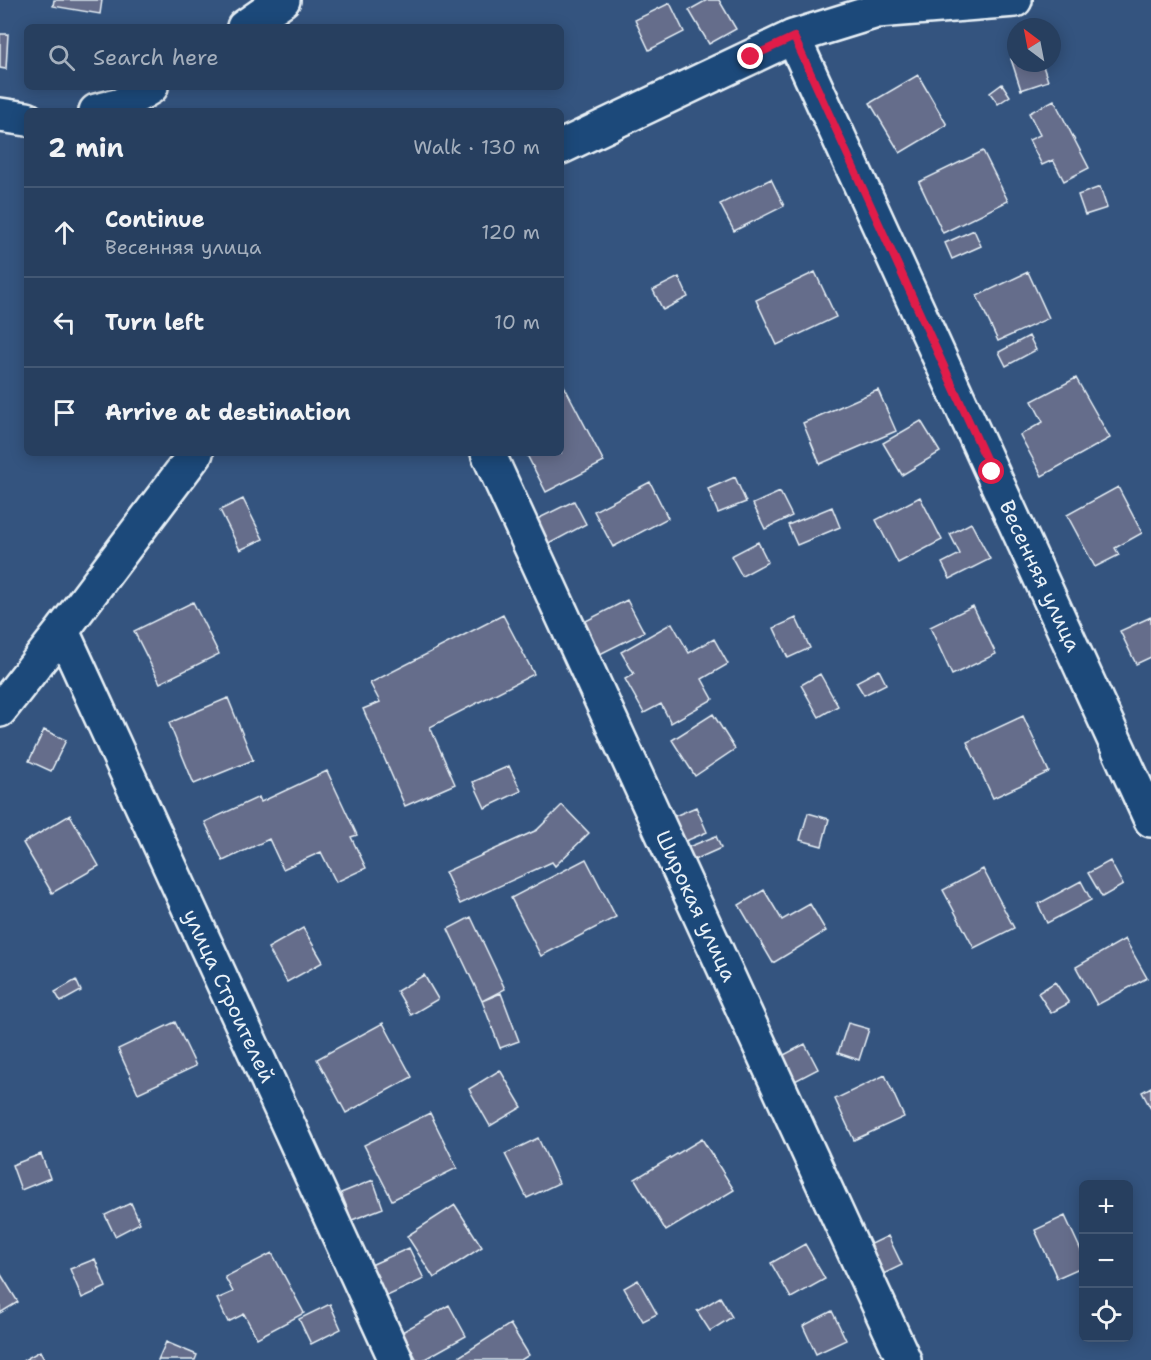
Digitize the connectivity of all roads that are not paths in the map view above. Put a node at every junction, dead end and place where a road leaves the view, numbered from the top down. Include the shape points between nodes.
1 (284, 0) edge
2 (1015, 0) edge
3 (248, 24) edge
4 (794, 37) junction
5 (146, 90) edge
6 (108, 108) edge
7 (0, 115) edge
8 (24, 119) edge
9 (564, 146) edge
10 (193, 456) edge
11 (489, 456) edge
12 (62, 631) junction
13 (0, 710) edge
14 (1151, 820) edge
15 (396, 1360) edge
16 (904, 1360) edge

1 - 3 street
2 - 4 street via 877,11
4 - 9 street
4 - 14 street, Весенняя улица
5 - 6 street
7 - 8 street
10 - 12 street
11 - 16 street, Широкая улица
12 - 13 street
12 - 15 street, улица Строителей

